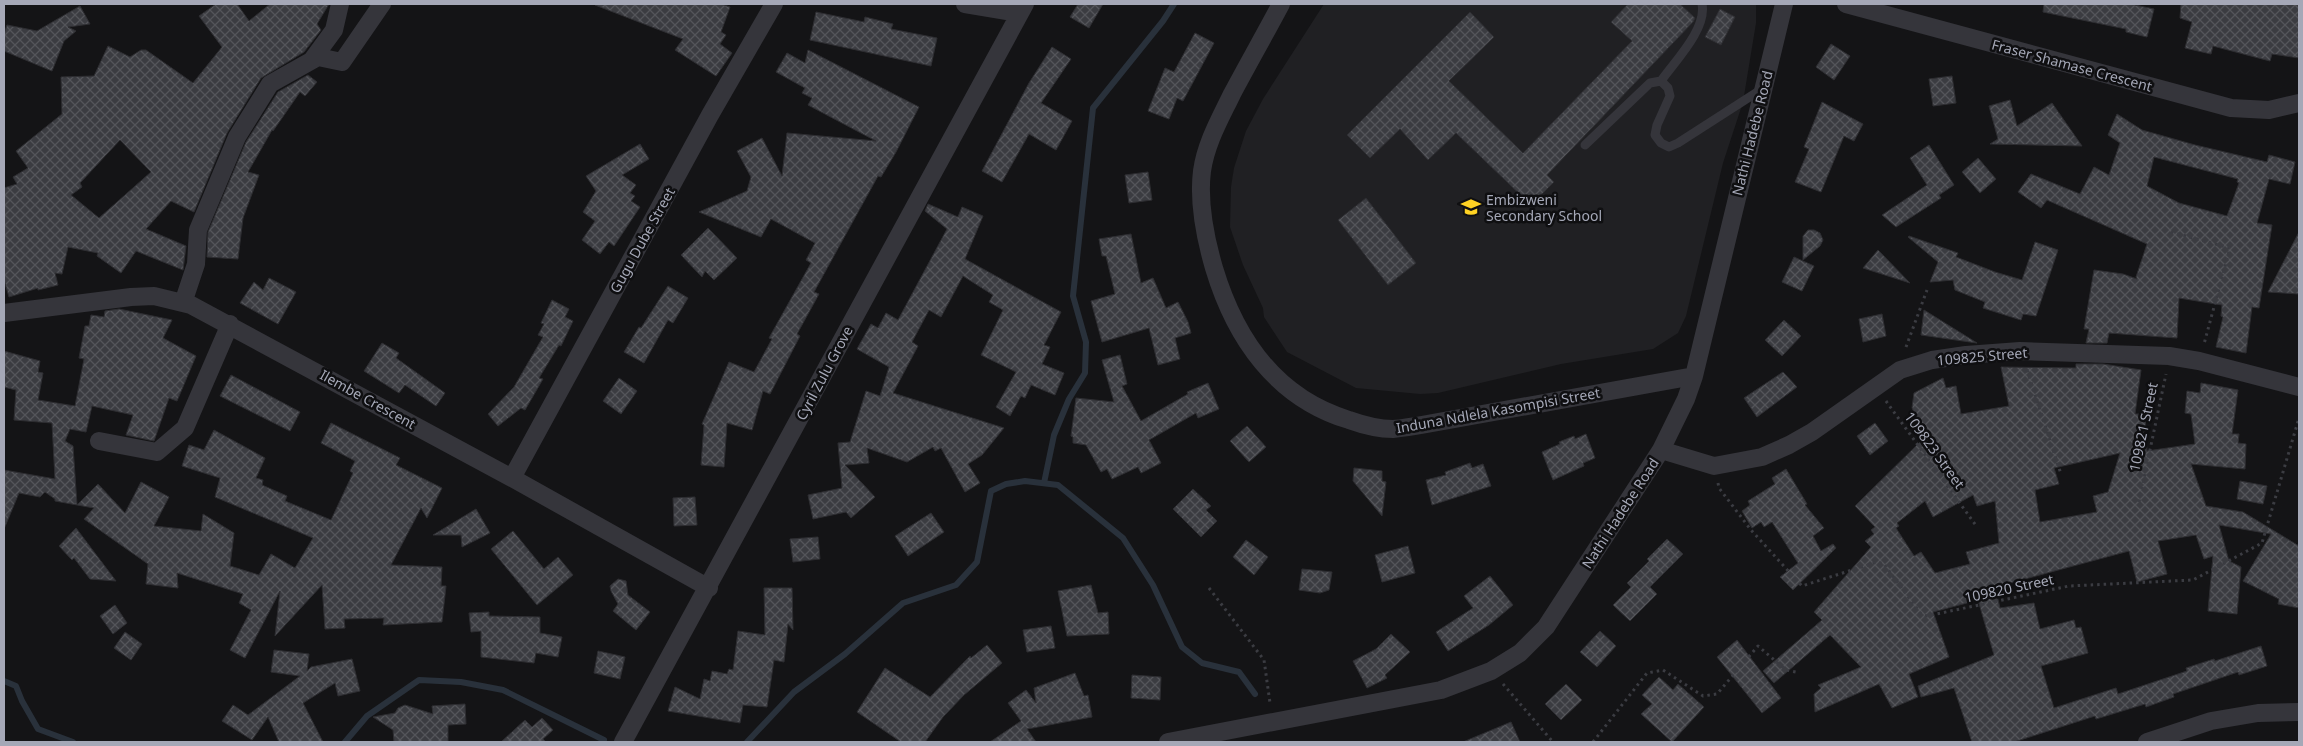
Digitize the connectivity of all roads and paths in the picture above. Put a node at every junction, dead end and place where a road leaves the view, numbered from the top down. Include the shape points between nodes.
1 (340, 4) edge
2 (382, 4) edge
3 (774, 4) edge
4 (965, 4) edge
5 (1281, 4) edge
6 (1702, 4) edge
7 (1784, 4) edge
8 (1846, 4) edge
9 (1022, 9) edge
10 (312, 60) junction
11 (1661, 81) junction
12 (1762, 89) junction
13 (2299, 103) edge
14 (1585, 145) dead end
15 (2171, 232) dead end
16 (1927, 290) dead end
17 (183, 303) junction
18 (4, 313) edge
19 (230, 324) junction
20 (2020, 351) junction
21 (2169, 356) junction
22 (2199, 361) junction
23 (1900, 370) junction
24 (1694, 376) junction
25 (1876, 386) junction
26 (2299, 387) edge
27 (2299, 418) edge
28 (99, 441) dead end
29 (1660, 450) junction
30 (1714, 466) junction
31 (2061, 474) dead end
32 (512, 478) junction
33 (2139, 502) dead end
34 (1977, 527) dead end
35 (708, 588) junction
36 (1210, 588) dead end
37 (1491, 671) junction
38 (1796, 672) dead end
39 (2299, 712) edge
40 (1274, 723) junction
41 (623, 742) edge
42 (1168, 742) edge
43 (1553, 742) edge
44 (1593, 742) edge
45 (2147, 742) edge

1 - 10 street via 334,30
2 - 10 street via 342,62 318,57
3 - 32 street, Gugu Dube Street
4 - 9 street
5 - 24 street, Induna Ndlela Kasompisi Street via 1218,121 1208,144 1202,172 1202,211 1222,292 1249,347 1273,376 1298,396 1332,415 1366,426 1392,429
6 - 11 lane via 1701,26
7 - 12 street, Nathi Hadebe Road
8 - 13 street, Fraser Shamase Crescent via 2231,108 2269,110
9 - 35 street, Cyril Zulu Grove
10 - 17 street via 270,84 237,137 198,230 196,264
11 - 12 lane via 1670,96 1655,135 1669,147
11 - 14 lane via 1650,83
12 - 24 street, Nathi Hadebe Road
15 - 22 path via 2230,248
16 - 23 path via 1908,337
17 - 18 street, Ilembe Crescent via 154,296 131,297
17 - 19 street, Ilembe Crescent
19 - 28 street via 185,428 157,452
19 - 32 street, Ilembe Crescent
20 - 21 street, 109825 Street
20 - 23 street, 109825 Street via 1932,360
20 - 31 path
21 - 22 street, 109825 Street
21 - 33 path, 109821 Street
22 - 26 street, 109825 Street
23 - 25 street, 109825 Street
24 - 29 street, Nathi Hadebe Road
25 - 30 street, 109825 Street via 1790,445 1762,457
25 - 34 path, 109823 Street
27 - 30 path, 109820 Street via 2262,542 2194,580 2069,586 1927,616 1921,614 1884,564 1877,562 1802,586 1751,530 1719,488
29 - 30 street, 109825 Street
29 - 37 street, Nathi Hadebe Road via 1546,627 1520,653
32 - 35 street, Ilembe Crescent
35 - 41 street, Cyril Zulu Grove
36 - 40 path via 1264,660
37 - 40 street, Nathi Hadebe Road via 1441,690
37 - 43 path
38 - 44 path via 1786,670 1758,646 1717,694 1703,696 1662,670 1647,673
39 - 45 street via 2258,713 2211,721
40 - 42 street, Nathi Hadebe Road

